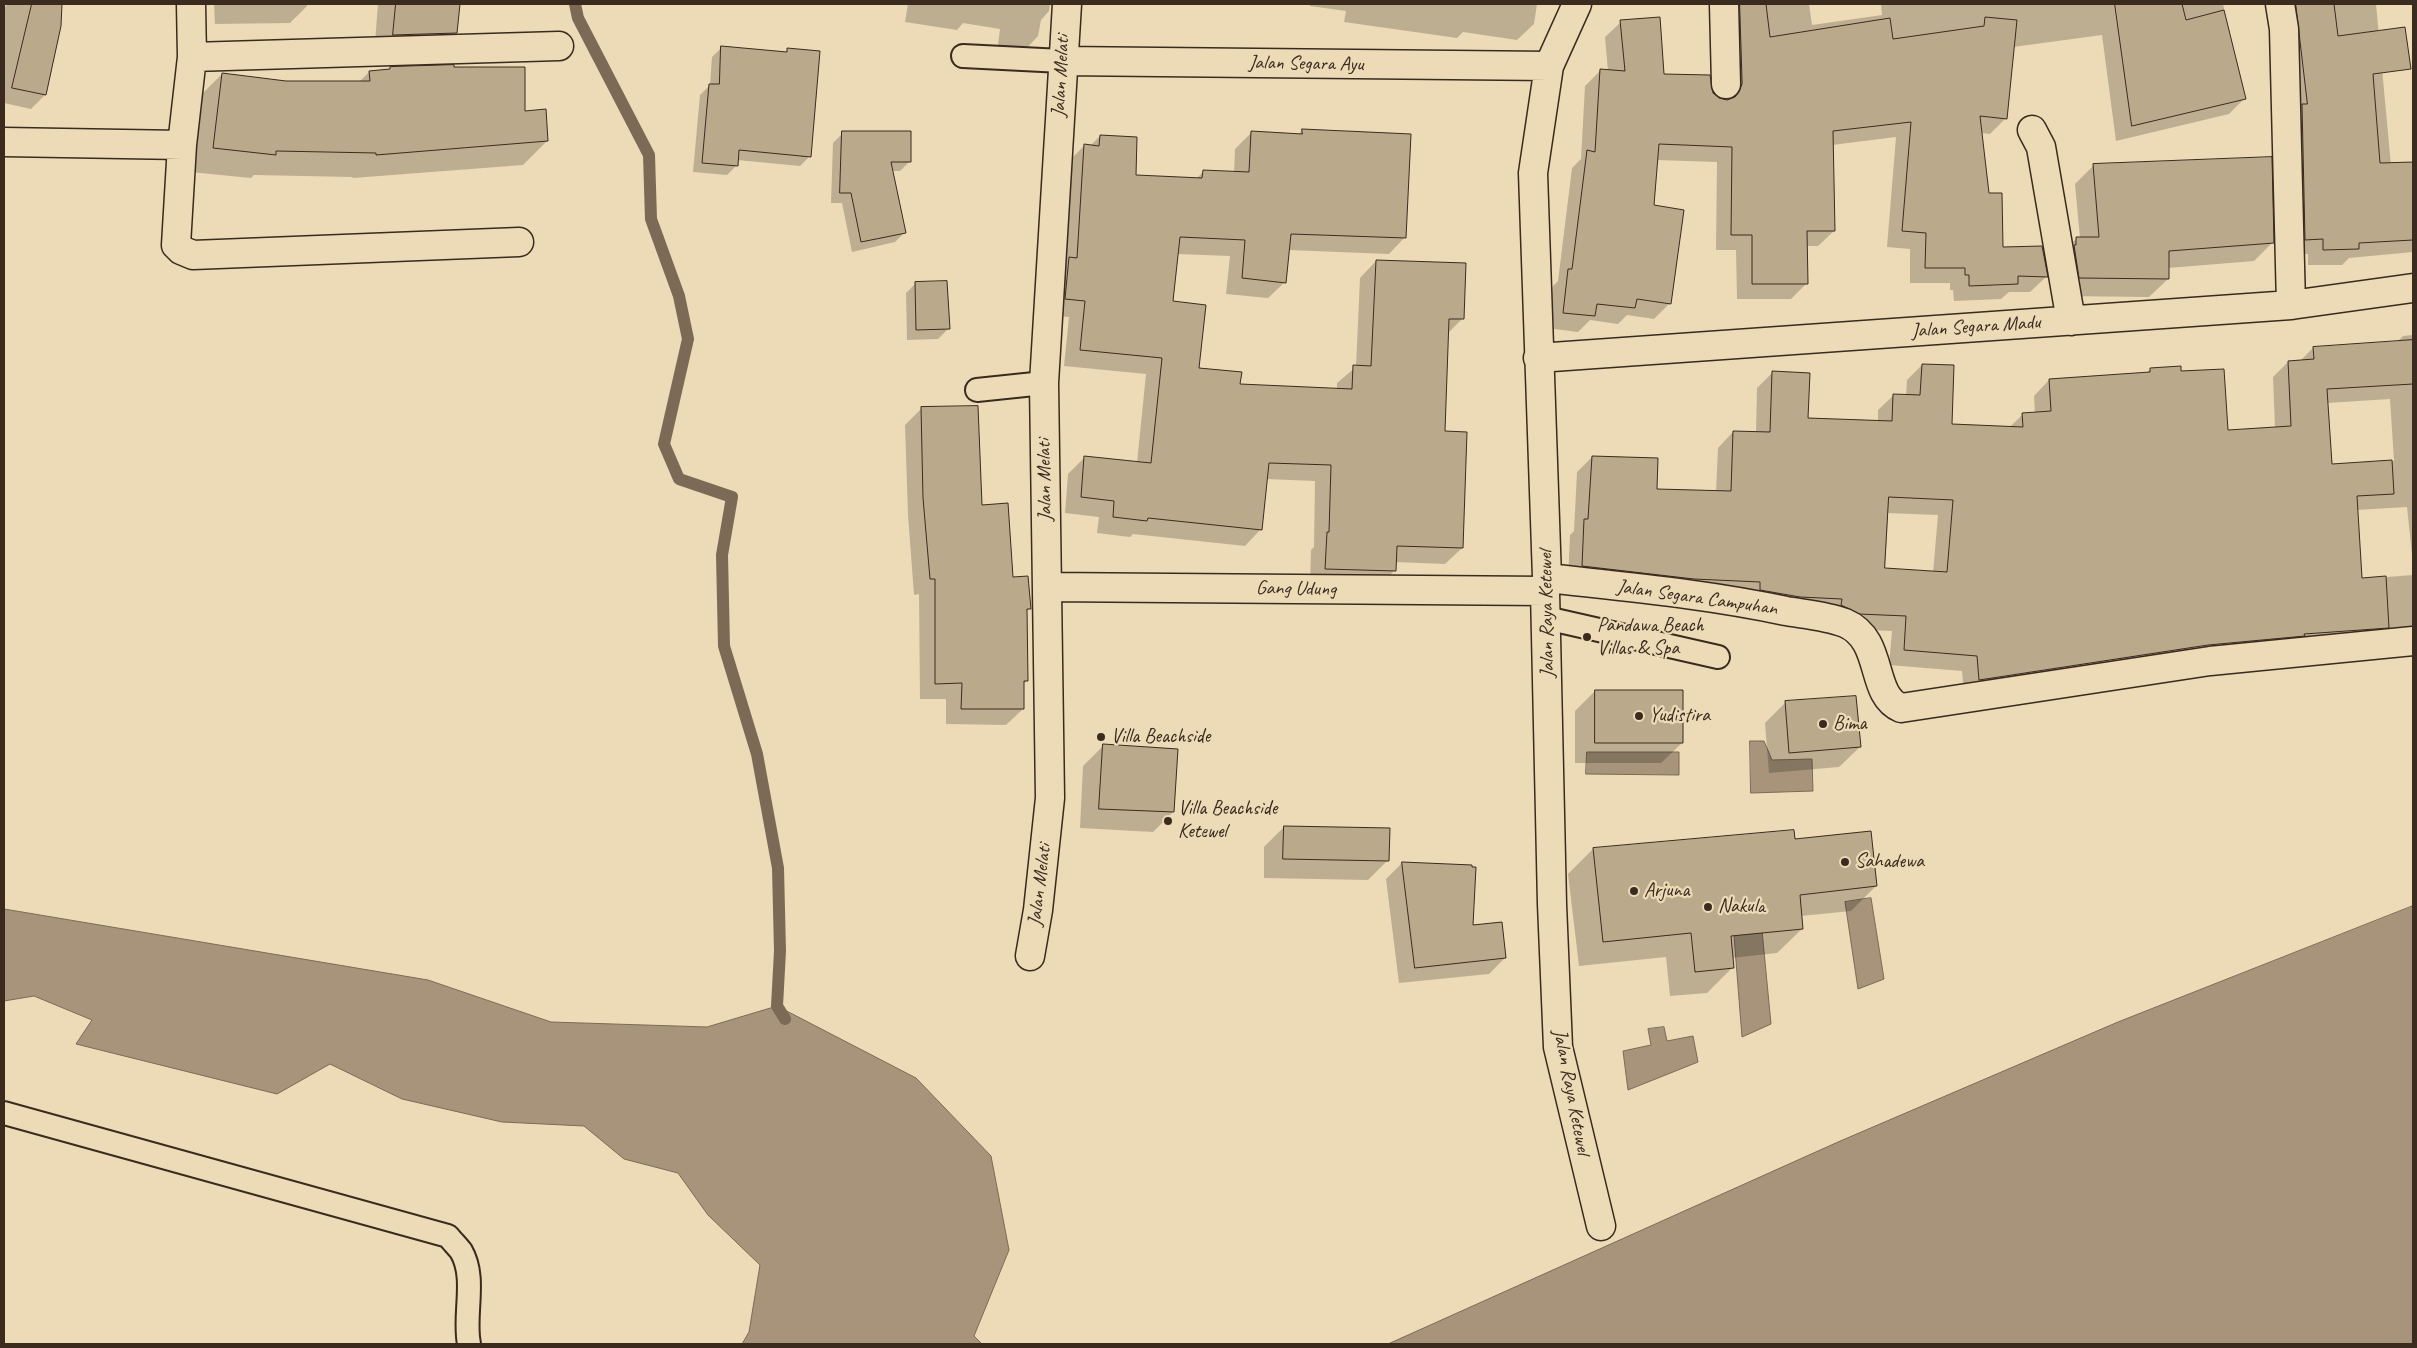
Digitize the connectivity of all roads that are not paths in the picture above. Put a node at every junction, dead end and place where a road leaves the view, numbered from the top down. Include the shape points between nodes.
1 (191, 4) edge
2 (1067, 4) edge
3 (1577, 4) edge
4 (1724, 4) edge
5 (2280, 4) edge
6 (559, 46) dead end
7 (963, 56) dead end
8 (192, 57) junction
9 (1062, 61) junction
10 (1549, 66) junction
11 (1726, 84) dead end
12 (2032, 130) dead end
13 (4, 142) edge
14 (182, 145) junction
15 (519, 242) dead end
16 (2413, 288) edge
17 (2291, 305) junction
18 (2070, 320) junction
19 (1538, 358) junction
20 (1044, 383) junction
21 (977, 390) dead end
22 (1546, 584) junction
23 (1047, 587) junction
24 (1546, 618) junction
25 (2413, 641) edge
26 (1718, 657) dead end
27 (1030, 956) dead end
28 (4, 1113) edge
29 (1600, 1226) dead end
30 (469, 1344) edge

1 - 8 street
2 - 9 street, Jalan Melati
3 - 10 street, Jalan Raya Ketewel
4 - 11 street
5 - 17 street via 2284,29
6 - 8 street
7 - 9 lane
8 - 14 street
9 - 10 street, Jalan Segara Ayu
9 - 20 street, Jalan Melati
10 - 19 street, Jalan Raya Ketewel via 1533,173
12 - 18 street via 2041,147
13 - 14 street
14 - 15 street via 176,245 193,255
16 - 17 street, Jalan Segara Madu
17 - 18 street, Jalan Segara Madu
18 - 19 street, Jalan Segara Madu
19 - 22 street, Jalan Raya Ketewel
20 - 21 lane
20 - 23 street, Jalan Melati
22 - 23 street, Gang Udung
22 - 24 street, Jalan Raya Ketewel
22 - 25 street, Jalan Segara Campuhan via 1723,598 1845,623 1864,635 1891,704 1901,708 2210,661
23 - 27 street, Jalan Melati via 1050,798
24 - 26 lane
24 - 29 street, Jalan Raya Ketewel via 1558,1047
28 - 30 lane via 448,1236 461,1252 469,1281 466,1332

